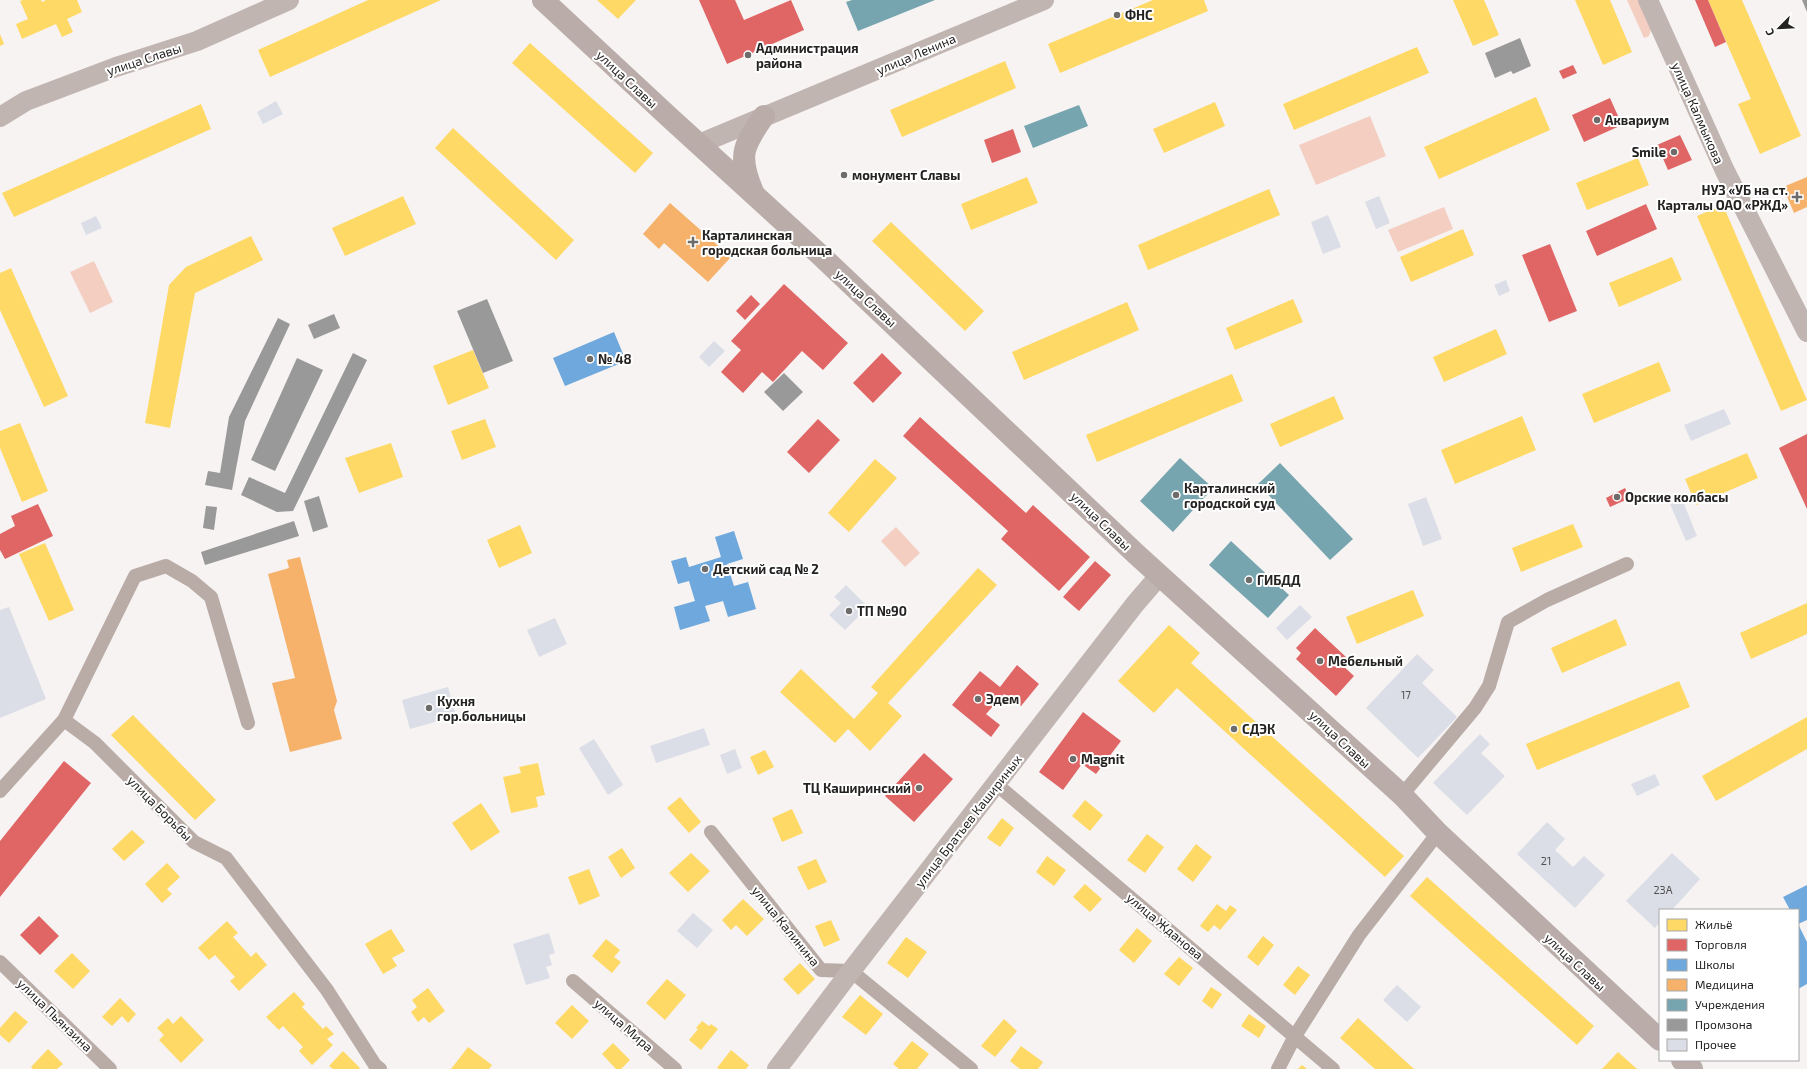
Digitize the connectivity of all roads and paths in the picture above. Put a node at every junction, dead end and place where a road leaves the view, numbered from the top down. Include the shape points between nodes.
1 (289, 0) edge
2 (543, 0) edge
3 (1044, 0) edge
4 (1648, 0) edge
5 (764, 116) junction
6 (0, 117) edge
7 (699, 144) junction
8 (754, 195) junction
9 (1807, 332) edge
10 (1627, 564) dead end
11 (1160, 575) junction
12 (64, 720) junction
13 (248, 724) dead end
14 (996, 784) junction
15 (0, 791) edge
16 (1402, 795) junction
17 (711, 832) dead end
18 (1438, 833) junction
19 (0, 962) edge
20 (851, 971) junction
21 (573, 981) dead end
22 (1295, 1036) junction
23 (1659, 1039) edge
24 (1683, 1061) edge
25 (110, 1069) edge
26 (380, 1069) edge
27 (675, 1069) edge
28 (777, 1069) edge
29 (971, 1069) edge
30 (1278, 1069) edge
31 (1333, 1069) edge
32 (1692, 1069) edge

1 - 6 main road, улица Славы via 197,41 26,101
2 - 7 main road, улица Славы
3 - 5 main road, улица Ленина
4 - 9 main road, улица Калмыкова via 1725,171
5 - 7 main road, улица Ленина
5 - 8 main road via 748,139 743,158 745,173
7 - 8 main road, улица Славы
8 - 11 main road, улица Славы
10 - 16 street via 1547,600 1508,622 1489,686 1475,708
11 - 14 main road, улица Братьев Кашириных
11 - 16 main road, улица Славы
12 - 13 street via 135,576 166,566 192,581 211,597
12 - 15 street
12 - 26 street, улица Борьбы via 95,743 194,842 226,858 327,990
14 - 20 main road, улица Братьев Кашириных
14 - 22 street, улица Жданова
16 - 18 main road, улица Славы
17 - 20 street, улица Калинина via 821,970
18 - 22 street via 1359,935
18 - 23 main road, улица Славы
19 - 25 street, улица Пьянзина
20 - 28 main road, улица Братьев Кашириных
20 - 29 street
21 - 27 street, улица Мира
22 - 30 street
22 - 31 street, улица Жданова
24 - 32 main road

